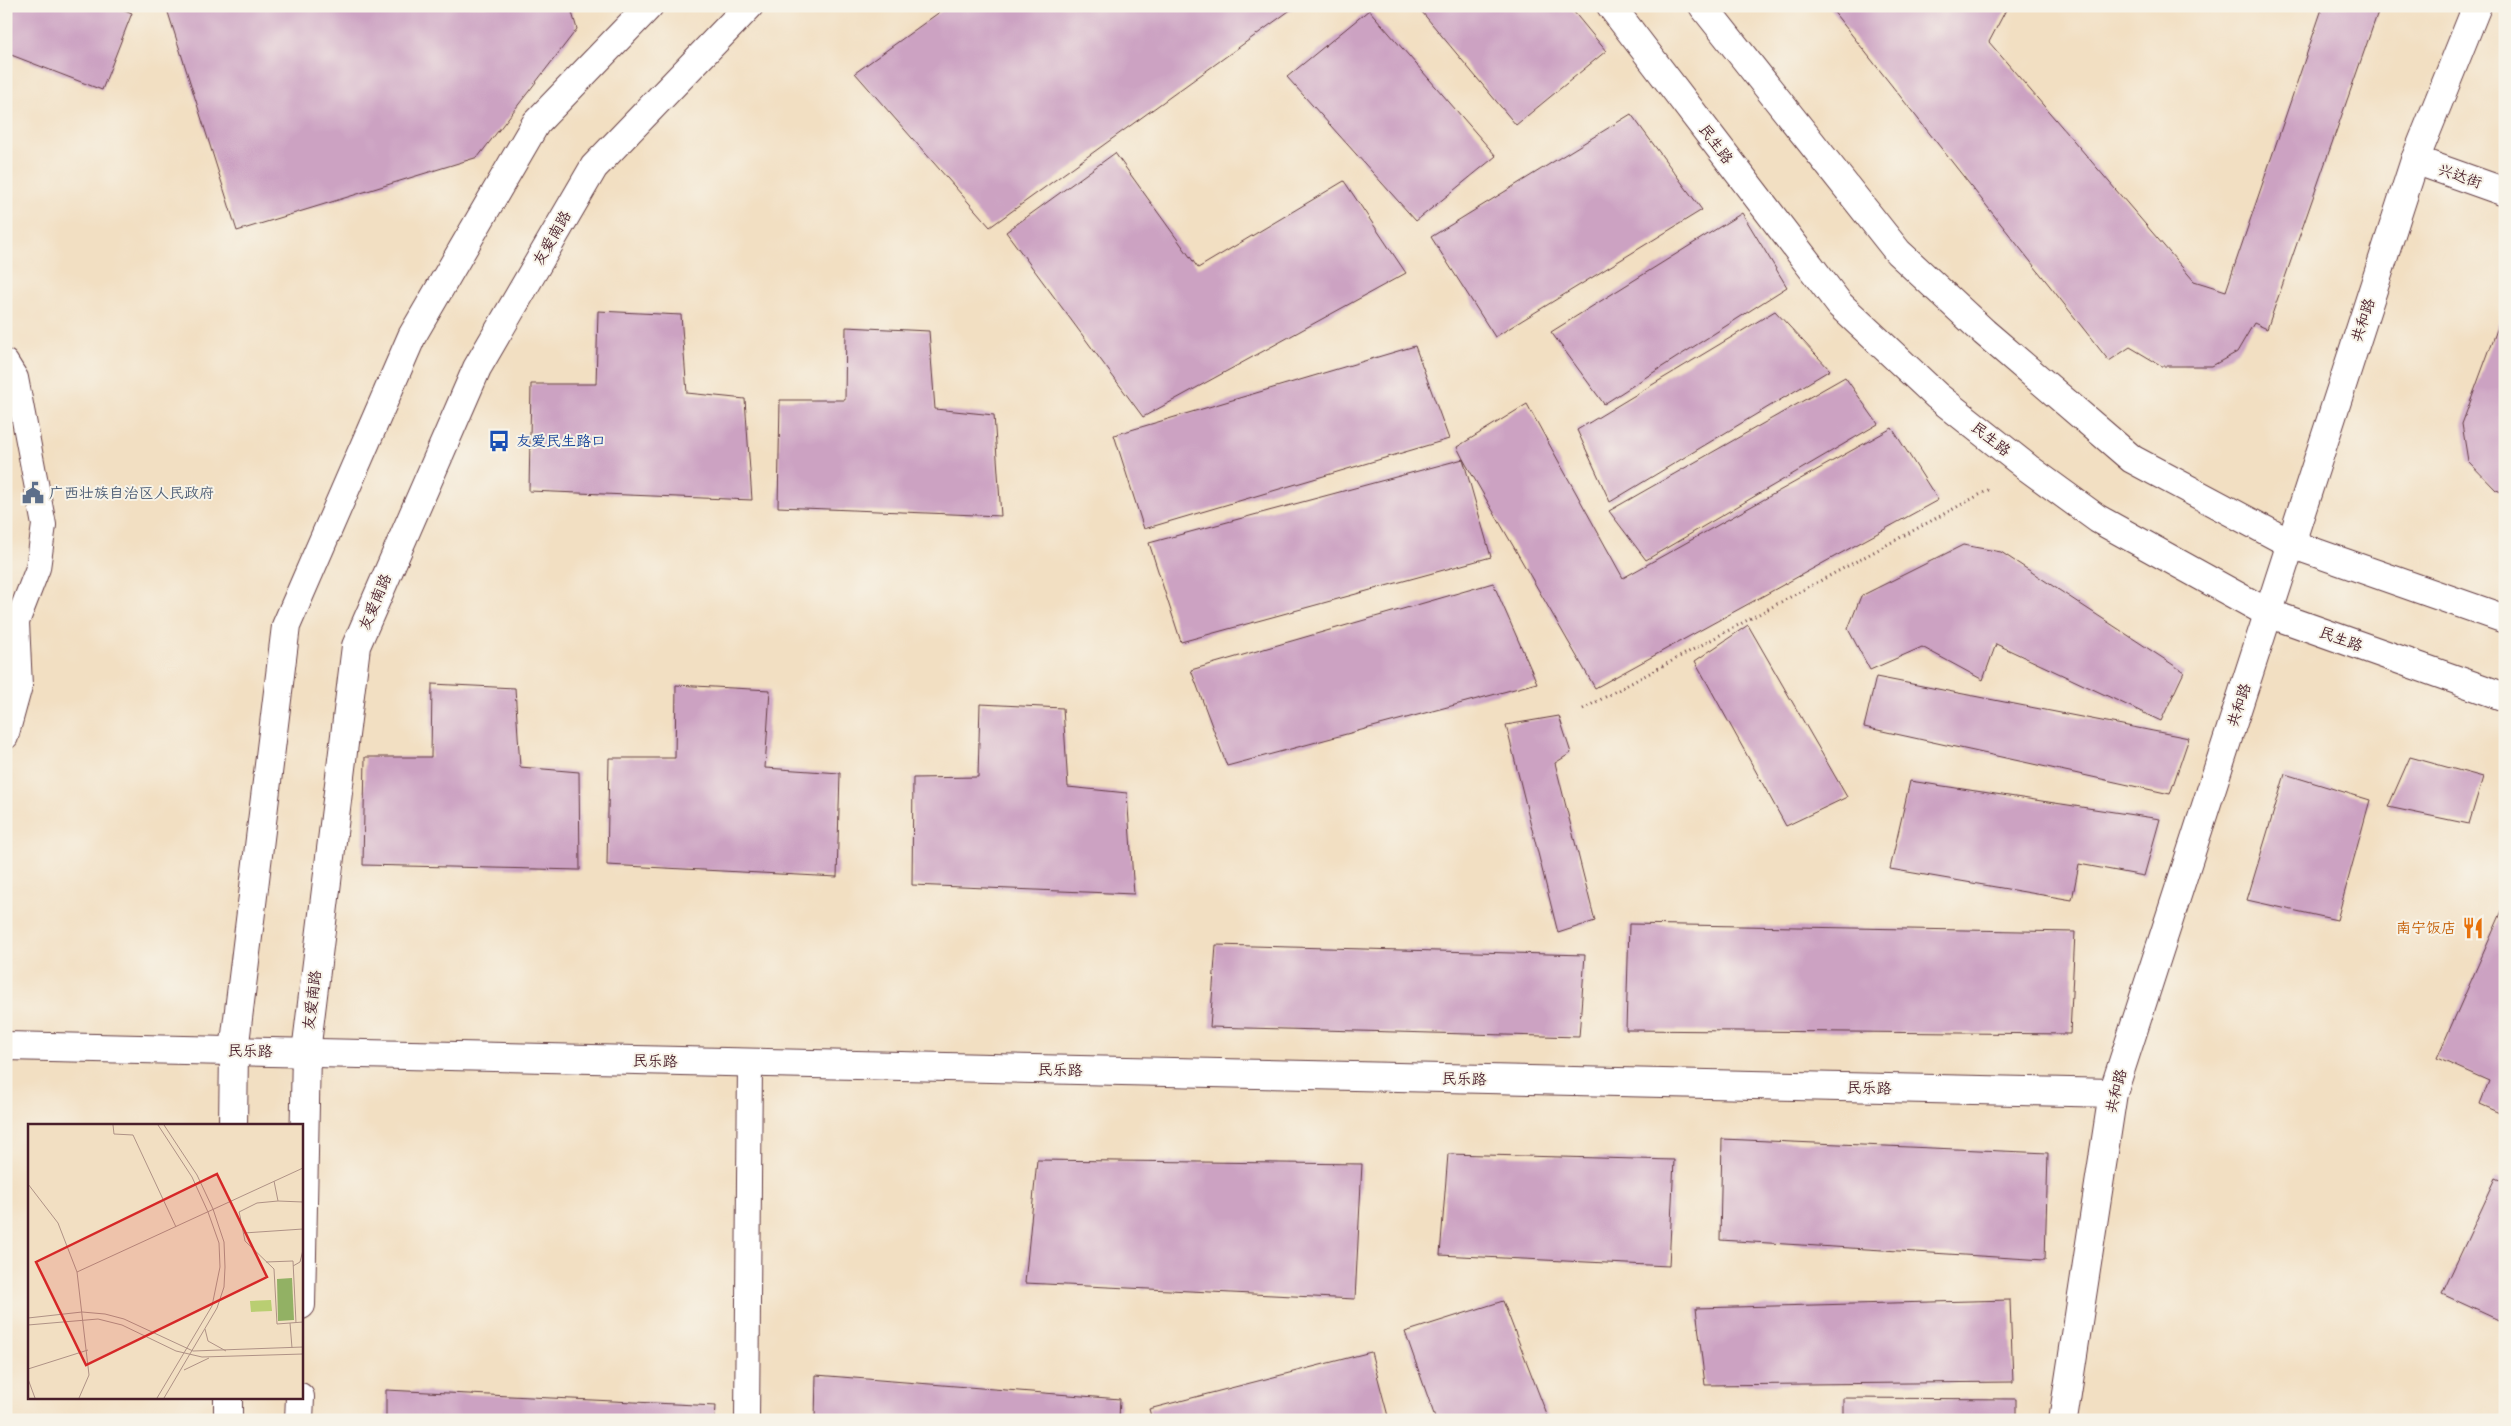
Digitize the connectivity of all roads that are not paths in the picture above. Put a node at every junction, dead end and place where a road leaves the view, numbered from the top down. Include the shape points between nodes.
1 (649, 6) edge
2 (749, 6) edge
3 (1611, 6) edge
4 (1702, 6) edge
5 (2477, 6) edge
6 (2415, 160) junction
7 (2505, 192) edge
8 (6, 362) edge
9 (2290, 544) junction
10 (2268, 614) junction
11 (2505, 618) edge
12 (11, 620) edge
13 (2505, 697) edge
14 (6, 737) edge
15 (6, 1046) edge
16 (234, 1051) junction
17 (306, 1052) junction
18 (750, 1063) junction
19 (2113, 1093) junction
20 (233, 1124) edge
21 (302, 1254) edge
22 (228, 1398) edge
23 (300, 1398) edge
24 (228, 1420) edge
25 (299, 1420) edge
26 (747, 1420) edge
27 (2063, 1420) edge

1 - 16 main road via 536,123 412,336 286,626
2 - 17 main road, 友爱南路 via 594,167 477,368 356,646
3 - 10 main road, 民生路 via 1840,305 1937,396 2098,519
4 - 9 main road via 1898,252 1977,325 2132,459
5 - 6 main road, 共和路
6 - 7 main road, 兴达街
6 - 9 main road, 共和路
8 - 12 lane via 16,378 44,525 38,568
9 - 10 main road, 共和路
9 - 11 main road
10 - 13 main road, 民生路
10 - 19 main road, 共和路
12 - 14 lane via 20,686
15 - 16 main road, 民乐路
16 - 17 main road, 民乐路
16 - 20 main road
17 - 18 main road, 民乐路
17 - 21 main road, 友爱南路
18 - 19 main road, 民乐路
18 - 26 lane
19 - 27 main road, 共和路
22 - 24 main road
23 - 25 main road

